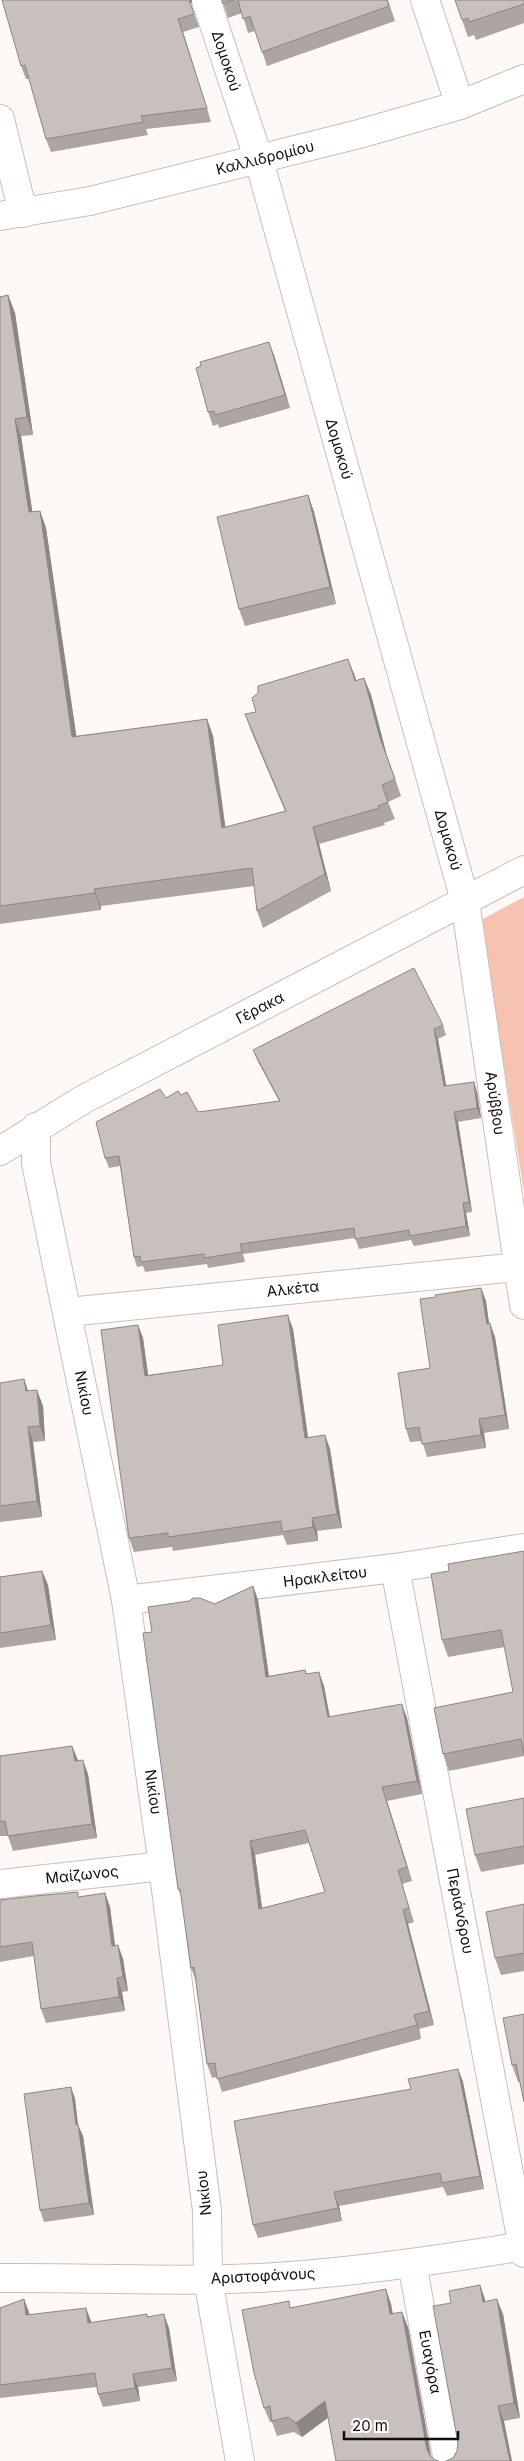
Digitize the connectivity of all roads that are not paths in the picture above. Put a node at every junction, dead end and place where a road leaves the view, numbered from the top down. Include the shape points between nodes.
1 (206, 0) edge
2 (425, 0) edge
3 (524, 78) edge
4 (460, 105) junction
5 (0, 119) edge
6 (259, 160) junction
7 (12, 215) edge
8 (524, 870) edge
9 (465, 901) junction
10 (36, 1127) junction
11 (0, 1151) edge
12 (518, 1267) junction
13 (524, 1305) edge
14 (68, 1312) junction
15 (524, 1548) edge
16 (395, 1568) junction
17 (126, 1600) junction
18 (163, 1866) junction
19 (0, 1884) edge
20 (524, 2248) edge
21 (412, 2263) junction
22 (0, 2278) edge
23 (208, 2280) junction
24 (240, 2461) edge
25 (448, 2461) edge

1 - 6 street, Δομοκού
2 - 4 street
3 - 4 street, Καλλιδρομίου
4 - 6 street, Καλλιδρομίου
5 - 7 street
6 - 7 street, Καλλιδρομίου via 99,199
6 - 9 street, Δομοκού
8 - 9 street, Γέρακα
9 - 10 street, Γέρακα
9 - 12 street, Αρύββου
10 - 11 street, Γέρακα
10 - 14 street, Νικίου via 36,1163
12 - 13 street, Αρύββου
12 - 14 street, Αλκέτα
14 - 17 street, Νικίου
15 - 16 street, Ηρακλείτου
16 - 17 street, Ηρακλείτου
16 - 20 street, Περιάνδρου
17 - 18 street, Νικίου
18 - 19 street, Μαίζωνος
18 - 23 street, Νικίου via 207,2211
20 - 21 street, Αριστοφάνους
21 - 23 street, Αριστοφάνους via 302,2276
21 - 25 street, Ευαγόρα
22 - 23 street, Αριστοφάνους
23 - 24 street, Νικίου

